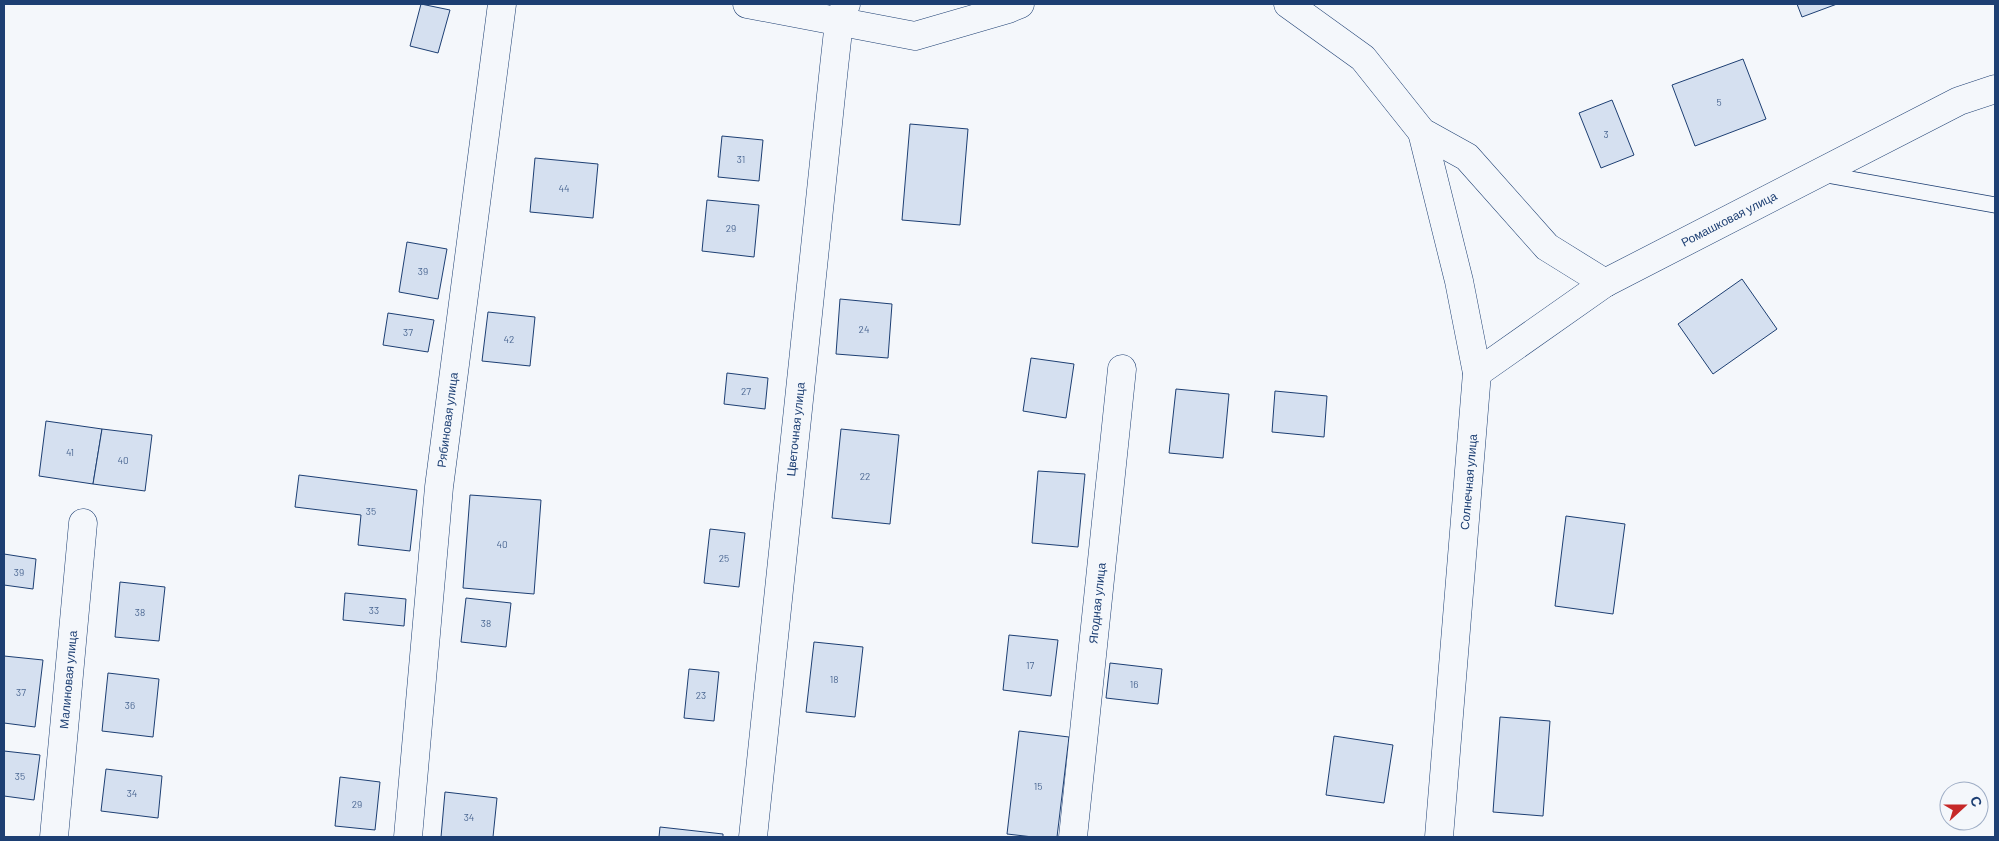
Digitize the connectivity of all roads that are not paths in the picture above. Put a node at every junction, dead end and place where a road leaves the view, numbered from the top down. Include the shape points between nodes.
1 (502, 4) edge
2 (747, 4) edge
3 (1020, 4) edge
4 (1288, 4) edge
5 (842, 13) edge
6 (1995, 89) edge
7 (1422, 132) junction
8 (1819, 173) junction
9 (1995, 205) edge
10 (1605, 283) junction
11 (1122, 369) dead end
12 (1477, 373) junction
13 (83, 523) dead end
14 (54, 837) edge
15 (408, 837) edge
16 (753, 837) edge
17 (1073, 837) edge
18 (1439, 837) edge

1 - 15 street, Рябиновая улица via 439,487
2 - 5 street
3 - 5 street via 915,36
4 - 7 street via 1363,58
5 - 16 street, Цветочная улица
6 - 8 street, Ромашковая улица via 1959,101
7 - 10 street via 1467,157 1547,248
7 - 12 street, Солнечная улица
8 - 9 lane
8 - 10 street, Ромашковая улица
10 - 12 street, Ромашковая улица
11 - 17 street, Ягодная улица
12 - 18 street, Солнечная улица
13 - 14 street, Малиновая улица

